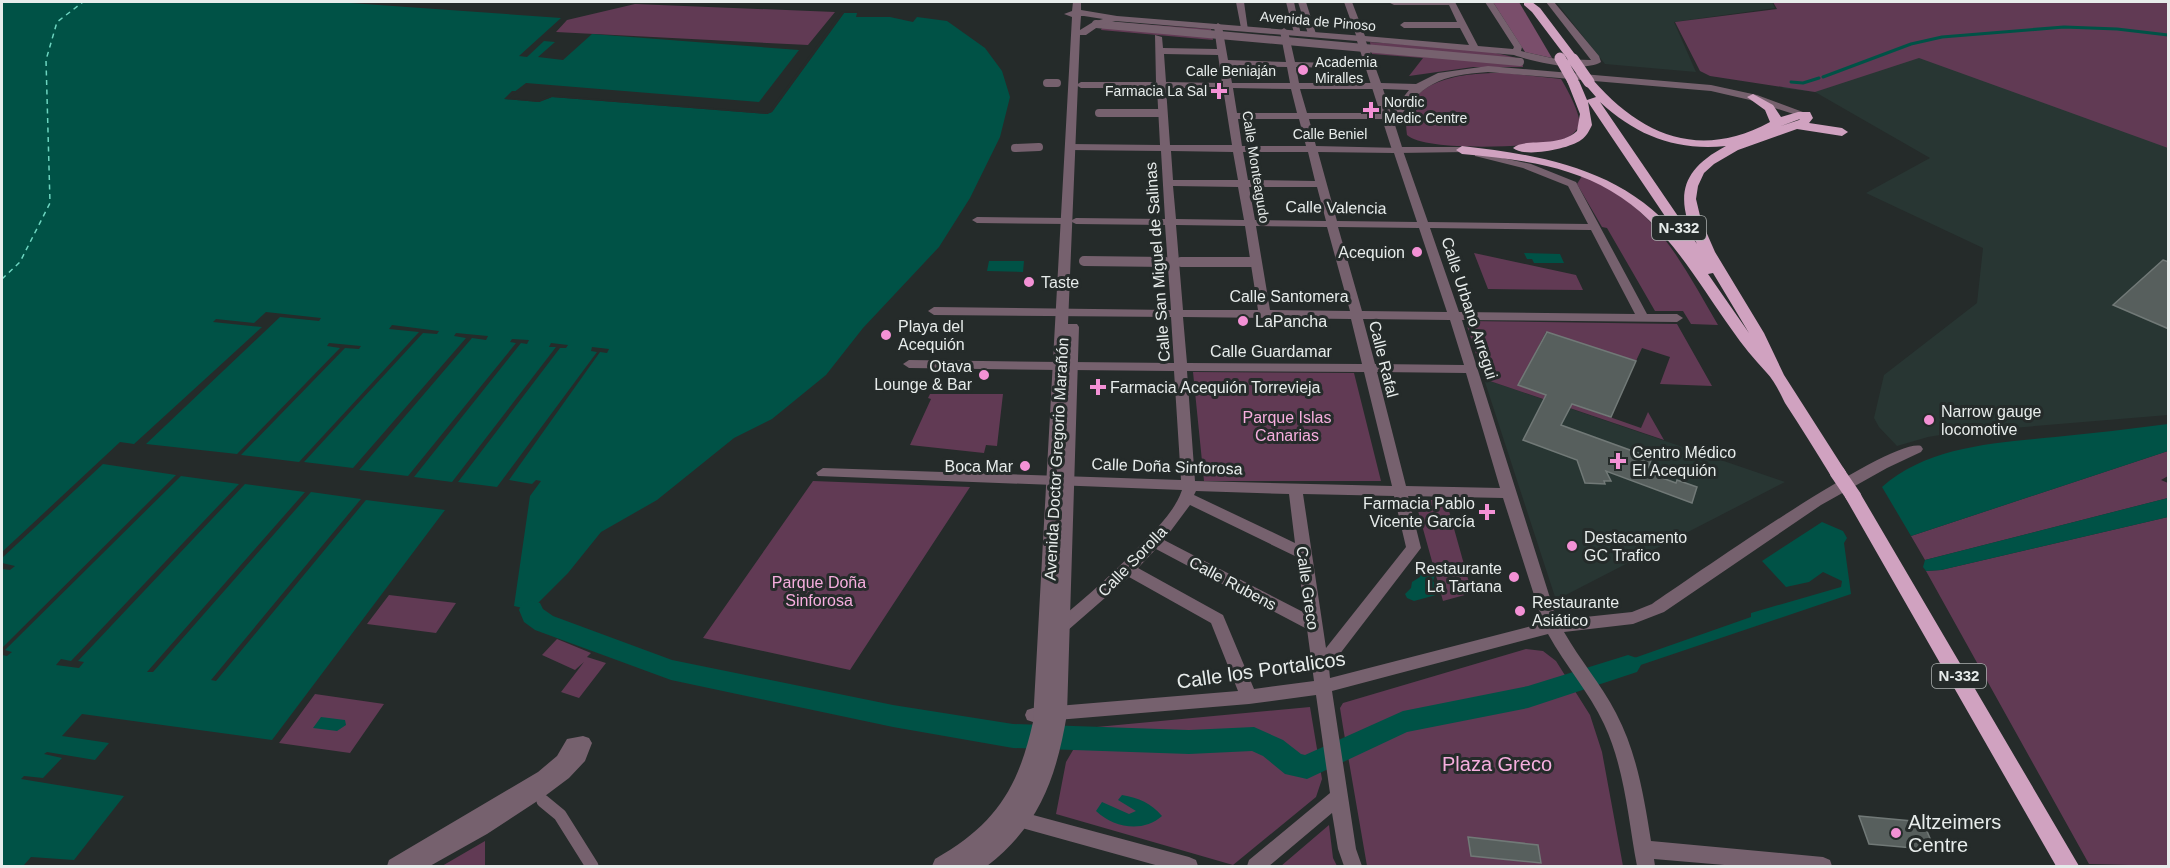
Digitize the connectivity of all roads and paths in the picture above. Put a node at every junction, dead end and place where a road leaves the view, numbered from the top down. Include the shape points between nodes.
1 (1239, 2) edge
2 (1290, 2) edge
3 (1302, 2) edge
4 (1348, 2) edge
5 (1451, 2) edge
6 (1489, 2) edge
7 (1528, 2) edge
8 (1550, 2) edge
9 (1398, 12) edge
10 (1083, 16) edge
11 (1463, 25) junction
12 (1245, 28) junction
13 (1219, 31) junction
14 (1298, 33) junction
15 (1312, 34) junction
16 (1285, 36) junction
17 (1158, 37) dead end
18 (1362, 43) junction
19 (1411, 43) junction
20 (1475, 48) junction
21 (1159, 51) junction
22 (1516, 52) junction
23 (1223, 58) junction
24 (1566, 59) junction
25 (1520, 62) dead end
26 (1290, 64) junction
27 (1370, 66) junction
28 (1581, 82) junction
29 (1047, 83) dead end
30 (1057, 84) dead end
31 (1081, 85) junction
32 (1161, 85) junction
33 (1228, 86) junction
34 (1295, 86) junction
35 (1377, 86) junction
36 (1417, 87) junction
37 (1754, 97) junction
38 (1400, 107) junction
39 (1096, 113) dead end
40 (1163, 114) junction
41 (1806, 115) junction
42 (1233, 116) junction
43 (1303, 116) junction
44 (1389, 120) junction
45 (1776, 124) junction
46 (1795, 125) junction
47 (1842, 132) dead end
48 (1394, 136) junction
49 (1039, 147) dead end
50 (1075, 147) junction
51 (1015, 148) dead end
52 (1166, 148) junction
53 (1238, 148) junction
54 (1312, 149) junction
55 (1398, 150) junction
56 (1432, 150) junction
57 (1462, 150) junction
58 (1168, 183) junction
59 (1244, 184) junction
60 (1321, 184) junction
61 (976, 220) dead end
62 (1072, 221) junction
63 (1171, 222) junction
64 (1250, 223) junction
65 (1332, 224) junction
66 (1424, 225) junction
67 (1595, 227) junction
68 (1084, 261) dead end
69 (1166, 261) dead end
70 (1181, 262) dead end
71 (1256, 262) junction
72 (934, 310) dead end
73 (1068, 311) junction
74 (1177, 312) junction
75 (1264, 313) junction
76 (1356, 314) junction
77 (1454, 314) junction
78 (1643, 317) junction
79 (1677, 318) dead end
80 (909, 364) dead end
81 (1065, 366) junction
82 (1181, 367) junction
83 (1369, 368) junction
84 (1471, 369) junction
85 (1776, 375) junction
86 (1916, 449) dead end
87 (823, 474) dead end
88 (1060, 481) junction
89 (1295, 489) junction
90 (1400, 490) junction
91 (1188, 491) junction
92 (1510, 493) junction
93 (1153, 541) junction
94 (1304, 554) junction
95 (1127, 569) junction
96 (1313, 625) junction
97 (1061, 627) junction
98 (1551, 627) junction
99 (1320, 667) junction
100 (1323, 687) junction
101 (1249, 697) junction
102 (1046, 718) junction
103 (1038, 772) junction
104 (1338, 793) junction
105 (543, 801) dead end
106 (1025, 821) junction
107 (1645, 858) edge
108 (2065, 861) edge
109 (396, 867) edge
110 (412, 867) edge
111 (592, 867) edge
112 (942, 867) edge
113 (971, 867) edge
114 (986, 867) edge
115 (1189, 867) edge
116 (1256, 867) edge
117 (1353, 867) edge
118 (1823, 867) edge

1 - 12 street
2 - 14 street
3 - 15 street
4 - 18 street, Calle Urbano Arregui
5 - 9 street
5 - 11 street
6 - 22 street via 1518,47
7 - 24 highway
7 - 24 highway
8 - 22 street, Avenida de Pinoso via 1596,62 1546,59
9 - 11 street
9 - 19 street
10 - 13 street
10 - 13 street, Avenida de Pinoso
10 - 31 street, Avenida Doctor Gregorio Marañón
10 - 50 street, Avenida Doctor Gregorio Marañón
11 - 20 street
12 - 13 street, Avenida de Pinoso
12 - 16 street, Avenida de Pinoso
13 - 16 street
13 - 23 street, Calle Monteagudo
14 - 15 street, Avenida de Pinoso
14 - 16 street, Avenida de Pinoso
15 - 18 street, Avenida de Pinoso
16 - 18 street
16 - 26 street, Calle Rafal
17 - 21 street, Calle San Miguel de Salinas
18 - 19 street, Avenida de Pinoso
18 - 25 street
18 - 27 street, Calle Urbano Arregui
19 - 20 street, Avenida de Pinoso
20 - 22 street, Avenida de Pinoso
21 - 23 street
21 - 32 street, Calle San Miguel de Salinas
23 - 26 street
23 - 33 street, Calle Monteagudo
24 - 28 highway, bridge
26 - 27 street
26 - 34 street, Calle Rafal
27 - 35 street, Calle Urbano Arregui
28 - 45 highway via 1628,122 1673,140 1725,144
28 - 57 highway via 1587,122 1579,136 1545,147
28 - 85 highway, N-332
29 - 30 street
31 - 32 street, Calle Beniaján
31 - 50 street, Avenida Doctor Gregorio Marañón
32 - 33 street, Calle Beniaján
32 - 40 street, Calle San Miguel de Salinas
33 - 34 street, Calle Beniaján
33 - 42 street, Calle Monteagudo
34 - 35 street, Calle Beniaján
34 - 43 street, Calle Rafal
35 - 36 street, Calle Beniaján
35 - 44 street, Calle Urbano Arregui
36 - 37 street via 1445,74 1488,69 1696,86
36 - 38 street
37 - 41 street
37 - 45 highway via 1773,111
38 - 44 street
38 - 48 street
39 - 40 street
40 - 52 street, Calle San Miguel de Salinas
41 - 45 highway
41 - 46 highway via 1806,121
42 - 43 street
42 - 53 street, Calle Monteagudo
43 - 44 street
43 - 54 street, Calle Rafal
44 - 48 street, Calle Urbano Arregui
46 - 47 highway
46 - 85 highway via 1710,162 1694,178 1689,196 1692,215 1709,253 1768,352
48 - 55 street, Calle Urbano Arregui
48 - 56 street
49 - 51 street
50 - 52 street, Calle Beniel
50 - 62 street, Avenida Doctor Gregorio Marañón
52 - 53 street, Calle Beniel
52 - 58 street, Calle San Miguel de Salinas
53 - 54 street, Calle Beniel
53 - 59 street, Calle Monteagudo
54 - 55 street, Calle Beniel
54 - 60 street, Calle Rafal
55 - 56 street, Calle Beniel
55 - 66 street, Calle Urbano Arregui
56 - 57 street, Calle Beniel
57 - 67 street, Calle Beniel via 1572,183
57 - 85 highway via 1519,156 1569,167 1610,184 1636,201 1688,255 1749,345
58 - 59 street
58 - 63 street, Calle San Miguel de Salinas
59 - 60 street
59 - 64 street, Calle Monteagudo
60 - 65 street, Calle Rafal
61 - 62 street, Calle Valencia
62 - 63 street, Calle Valencia
62 - 73 street, Avenida Doctor Gregorio Marañón
63 - 64 street, Calle Valencia
63 - 74 street, Calle San Miguel de Salinas
64 - 65 street, Calle Valencia
64 - 71 street, Calle Monteagudo
65 - 66 street, Calle Valencia
65 - 76 street, Calle Rafal
66 - 67 street, Calle Valencia
66 - 77 street, Calle Urbano Arregui
67 - 78 street
68 - 69 street
70 - 71 street
71 - 75 street, Calle Monteagudo
72 - 73 street, Calle Santomera
73 - 74 street, Calle Santomera
73 - 81 street, Avenida Doctor Gregorio Marañón
74 - 75 street, Calle Santomera
74 - 82 street, Calle San Miguel de Salinas
75 - 76 street, Calle Santomera
76 - 77 street, Calle Santomera
76 - 83 street, Calle Rafal
77 - 78 street, Calle Santomera
77 - 84 street, Calle Urbano Arregui
78 - 79 street, Calle Santomera
80 - 81 street, Calle Guardamar
81 - 82 street, Calle Guardamar
81 - 88 street, Avenida Doctor Gregorio Marañón
82 - 83 street, Calle Guardamar
82 - 91 street, Calle San Miguel de Salinas
83 - 84 street, Calle Guardamar
83 - 90 street, Calle Rafal
84 - 92 street, Calle Urbano Arregui
85 - 108 highway, N-332, bridge via 1854,497
86 - 98 street, Calle los Portalicos via 1832,493 1646,614 1620,621
87 - 88 street, Calle Doña Sinforosa
88 - 91 street, Calle Doña Sinforosa
88 - 97 street, Avenida Doctor Gregorio Marañón
88 - 102 street, Avenida Doctor Gregorio Marañón
89 - 90 street, Calle Doña Sinforosa
89 - 91 street, Calle Doña Sinforosa
89 - 94 street, Calle Greco
90 - 92 street, Calle Doña Sinforosa
90 - 99 street, Calle Rafal via 1414,548
91 - 93 street, Calle Sorolla via 1183,507
91 - 94 street
92 - 98 street, Calle Urbano Arregui
93 - 95 street, Calle Sorolla
93 - 96 street, Calle Rubens
94 - 96 street, Calle Greco
95 - 97 street, Calle Sorolla
95 - 101 street via 1217,619
96 - 99 street, Calle Greco
97 - 102 street, Avenida Doctor Gregorio Marañón
98 - 100 street, Calle los Portalicos
98 - 107 street, Calle Urbano Arregui via 1612,721 1623,753
99 - 100 street, Calle Greco
100 - 101 street, Calle los Portalicos
100 - 104 street
101 - 102 street, Calle los Portalicos
102 - 103 street, Avenida Doctor Gregorio Marañón
103 - 106 street, Avenida Doctor Gregorio Marañón via 1034,811
103 - 112 street, Avenida Doctor Gregorio Marañón via 990,833
104 - 116 street
104 - 117 street
105 - 111 street via 562,816
106 - 113 street
106 - 114 street
106 - 115 street
107 - 118 street
109 - 110 street via 534,785 557,766 573,744 583,743 577,760 548,786

